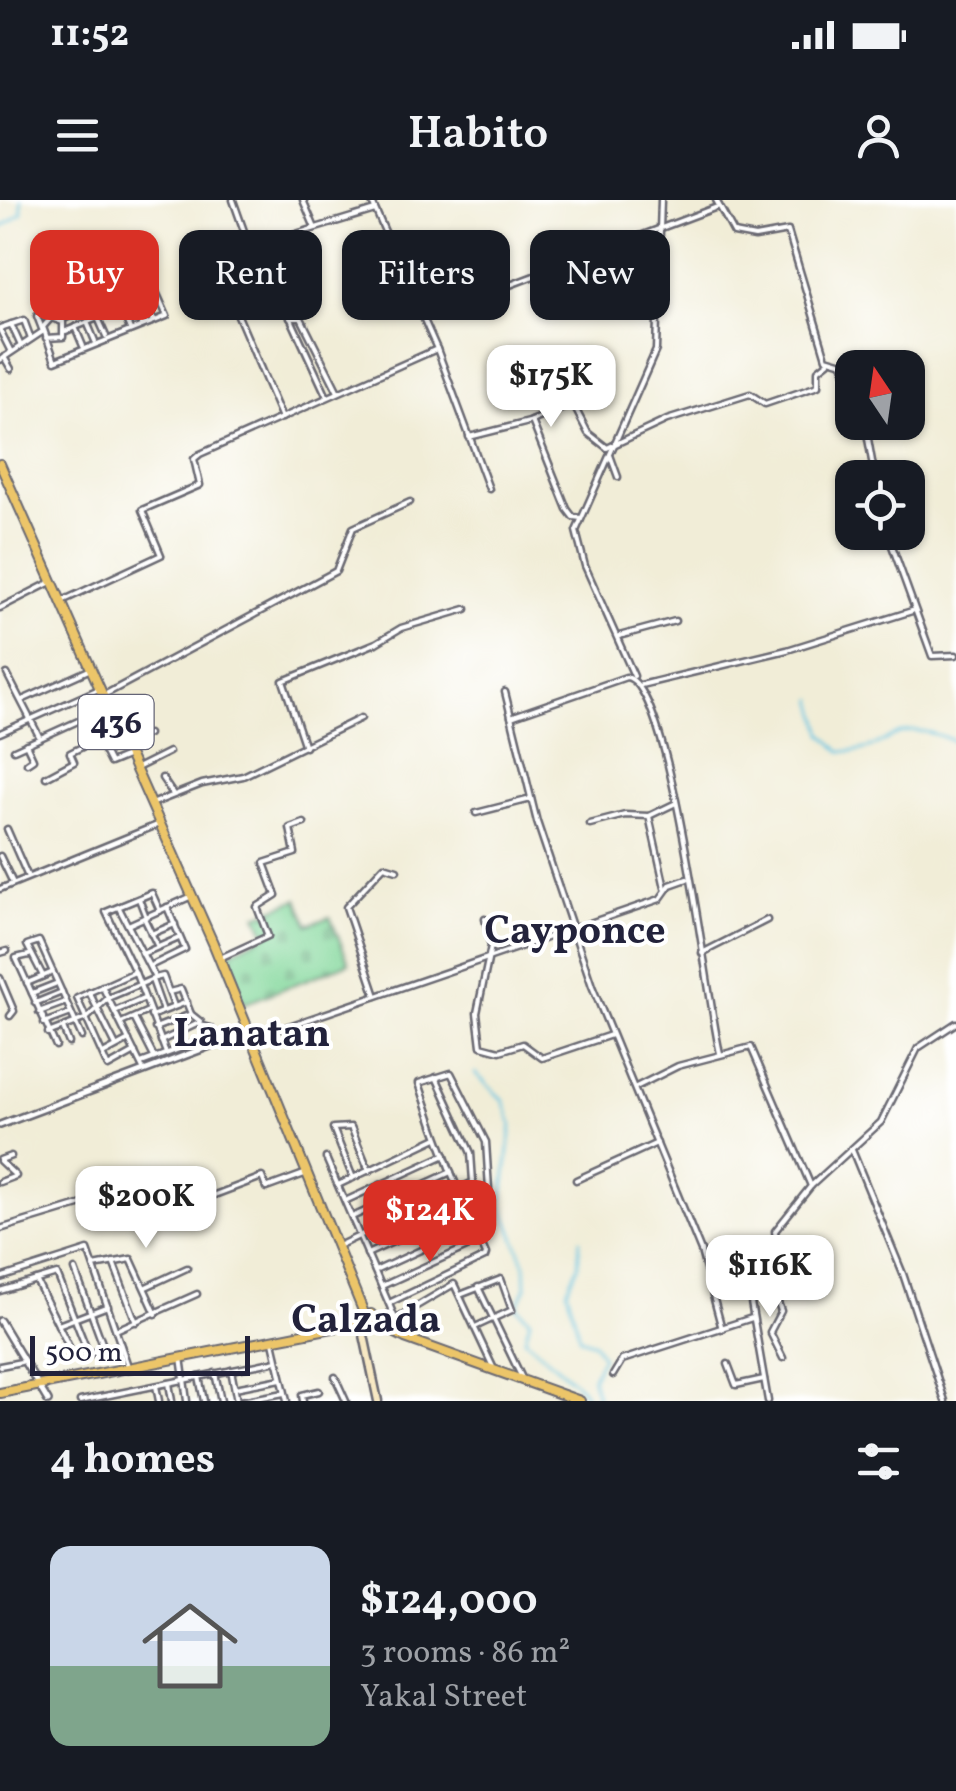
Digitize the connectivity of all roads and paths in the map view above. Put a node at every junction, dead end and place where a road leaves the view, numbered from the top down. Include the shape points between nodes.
1 (233, 200) edge
2 (304, 200) edge
3 (370, 200) edge
4 (661, 200) edge
5 (716, 200) edge
6 (717, 208) junction
7 (374, 210) junction
8 (315, 228) junction
9 (659, 228) junction
10 (244, 230) edge
11 (308, 230) edge
12 (384, 230) edge
13 (510, 285) edge
14 (159, 295) edge
15 (159, 319) edge
16 (39, 320) edge
17 (50, 320) edge
18 (61, 320) edge
19 (92, 320) edge
20 (99, 320) edge
21 (126, 320) edge
22 (141, 320) edge
23 (240, 320) edge
24 (291, 320) edge
25 (302, 320) edge
26 (426, 320) edge
27 (154, 321) edge
28 (87, 322) junction
29 (11, 324) junction
30 (143, 325) junction
31 (75, 327) junction
32 (0, 329) edge
33 (130, 330) junction
34 (66, 331) junction
35 (44, 333) junction
36 (107, 338) junction
37 (32, 339) junction
38 (95, 342) junction
39 (21, 346) junction
40 (84, 347) junction
41 (437, 350) junction
42 (11, 352) junction
43 (2, 358) edge
44 (828, 362) junction
45 (835, 362) edge
46 (11, 369) dead end
47 (338, 392) junction
48 (327, 397) junction
49 (282, 418) junction
50 (532, 421) junction
51 (469, 438) junction
52 (610, 450) junction
53 (0, 464) edge
54 (618, 477) dead end
55 (489, 489) dead end
56 (410, 502) dead end
57 (581, 518) junction
58 (893, 550) edge
59 (51, 582) junction
60 (60, 602) junction
61 (0, 608) edge
62 (466, 609) dead end
63 (912, 611) junction
64 (675, 621) dead end
65 (620, 636) junction
66 (956, 655) edge
67 (92, 669) junction
68 (7, 674) dead end
69 (634, 678) junction
70 (641, 685) junction
71 (102, 692) junction
72 (505, 692) dead end
73 (22, 700) junction
74 (109, 707) junction
75 (511, 717) junction
76 (361, 718) dead end
77 (32, 719) junction
78 (0, 733) edge
79 (148, 734) dead end
80 (40, 738) junction
81 (26, 744) junction
82 (126, 744) junction
83 (305, 747) junction
84 (14, 750) dead end
85 (169, 752) dead end
86 (131, 754) junction
87 (27, 763) dead end
88 (138, 768) junction
89 (46, 777) dead end
90 (162, 778) dead end
91 (173, 794) junction
92 (531, 800) junction
93 (676, 802) junction
94 (152, 804) junction
95 (476, 813) dead end
96 (649, 816) junction
97 (160, 824) junction
98 (304, 824) dead end
99 (590, 824) dead end
100 (0, 840) edge
101 (0, 856) edge
102 (397, 870) dead end
103 (28, 877) junction
104 (688, 879) junction
105 (13, 883) junction
106 (0, 888) edge
107 (665, 890) junction
108 (192, 896) junction
109 (138, 899) junction
110 (118, 907) junction
111 (167, 907) junction
112 (160, 910) junction
113 (145, 917) junction
114 (485, 919) dead end
115 (767, 920) dead end
116 (175, 924) junction
117 (128, 925) junction
118 (574, 930) junction
119 (152, 934) junction
120 (180, 938) junction
121 (158, 947) junction
122 (44, 951) junction
123 (702, 953) junction
124 (142, 954) junction
125 (32, 955) junction
126 (220, 958) junction
127 (488, 959) junction
128 (149, 966) junction
129 (39, 967) junction
130 (52, 972) junction
131 (136, 972) junction
132 (23, 974) junction
133 (43, 976) junction
134 (0, 978) edge
135 (153, 979) junction
136 (27, 983) junction
137 (58, 983) junction
138 (140, 984) junction
139 (102, 986) junction
140 (62, 992) junction
141 (89, 992) junction
142 (169, 992) junction
143 (32, 993) junction
144 (376, 996) junction
145 (108, 998) junction
146 (143, 998) junction
147 (66, 1002) junction
148 (187, 1002) junction
149 (34, 1003) junction
150 (174, 1006) junction
151 (97, 1008) junction
152 (115, 1011) junction
153 (163, 1011) junction
154 (39, 1012) junction
155 (70, 1013) junction
156 (149, 1013) junction
157 (192, 1014) junction
158 (10, 1016) dead end
159 (86, 1018) junction
160 (134, 1018) junction
161 (121, 1022) junction
162 (44, 1023) junction
163 (75, 1023) junction
164 (956, 1023) edge
165 (200, 1025) junction
166 (62, 1028) junction
167 (155, 1028) junction
168 (48, 1033) junction
169 (252, 1034) junction
170 (611, 1036) junction
171 (82, 1038) dead end
172 (129, 1040) junction
173 (161, 1041) junction
174 (69, 1043) dead end
175 (56, 1046) dead end
176 (116, 1046) junction
177 (135, 1052) junction
178 (166, 1053) junction
179 (720, 1053) junction
180 (102, 1054) junction
181 (154, 1058) junction
182 (141, 1062) junction
183 (144, 1071) junction
184 (436, 1078) junction
185 (636, 1088) junction
186 (0, 1125) edge
187 (437, 1138) junction
188 (657, 1143) junction
189 (852, 1150) junction
190 (445, 1155) junction
191 (11, 1156) dead end
192 (326, 1158) dead end
193 (0, 1161) edge
194 (369, 1170) junction
195 (451, 1172) junction
196 (307, 1173) junction
197 (353, 1178) junction
198 (576, 1180) dead end
199 (0, 1182) edge
200 (338, 1185) junction
201 (811, 1186) junction
202 (457, 1191) junction
203 (99, 1198) dead end
204 (345, 1201) junction
205 (196, 1202) dead end
206 (466, 1209) junction
207 (352, 1217) junction
208 (473, 1226) junction
209 (0, 1229) edge
210 (360, 1236) junction
211 (773, 1240) junction
212 (480, 1242) junction
213 (336, 1247) junction
214 (368, 1254) junction
215 (113, 1262) junction
216 (94, 1266) junction
217 (187, 1268) dead end
218 (76, 1270) dead end
219 (375, 1271) junction
220 (0, 1278) edge
221 (36, 1280) junction
222 (382, 1286) junction
223 (144, 1288) junction
224 (478, 1288) junction
225 (0, 1291) edge
226 (196, 1294) dead end
227 (460, 1295) junction
228 (389, 1303) junction
229 (108, 1306) junction
230 (91, 1312) junction
231 (156, 1314) junction
232 (75, 1318) junction
233 (366, 1318) junction
234 (396, 1318) junction
235 (752, 1318) junction
236 (493, 1319) junction
237 (0, 1321) edge
238 (136, 1322) junction
239 (58, 1325) junction
240 (383, 1326) junction
241 (475, 1327) junction
242 (722, 1329) junction
243 (116, 1330) junction
244 (272, 1340) junction
245 (122, 1346) junction
246 (105, 1352) junction
247 (89, 1354) junction
248 (782, 1358) dead end
249 (179, 1361) junction
250 (277, 1361) junction
251 (21, 1362) junction
252 (728, 1364) dead end
253 (0, 1366) edge
254 (128, 1367) junction
255 (231, 1370) junction
256 (495, 1371) junction
257 (215, 1374) junction
258 (613, 1375) dead end
259 (200, 1376) junction
260 (335, 1378) dead end
261 (282, 1379) junction
262 (764, 1379) junction
263 (183, 1380) junction
264 (523, 1381) junction
265 (169, 1383) junction
266 (35, 1386) junction
267 (156, 1386) junction
268 (235, 1388) junction
269 (0, 1393) edge
270 (284, 1393) junction
271 (48, 1401) edge
272 (80, 1401) edge
273 (159, 1401) edge
274 (172, 1401) edge
275 (187, 1401) edge
276 (204, 1401) edge
277 (221, 1401) edge
278 (239, 1401) edge
279 (287, 1401) edge
280 (303, 1401) edge
281 (324, 1401) edge
282 (346, 1401) edge
283 (378, 1401) edge
284 (580, 1401) edge
285 (768, 1401) edge
286 (945, 1401) edge

1 - 10 street
2 - 8 street
3 - 7 street
4 - 9 street
5 - 6 street
6 - 9 street
6 - 44 street via 734,234 788,232
7 - 8 street
7 - 12 street
8 - 11 street
9 - 13 street
9 - 52 street via 658,341
14 - 15 street via 167,316
16 - 35 street
17 - 35 street
18 - 34 street
19 - 28 street
20 - 36 street
21 - 33 street
22 - 30 street
23 - 49 street
24 - 48 street
25 - 47 street
26 - 41 street
27 - 30 street
28 - 31 street
28 - 38 street
29 - 32 street
29 - 37 street via 24,320
29 - 39 street
30 - 33 street
31 - 34 street
31 - 40 street
32 - 42 street
33 - 36 street
34 - 35 street via 60,340
35 - 37 street
35 - 40 street via 54,361
36 - 38 street
37 - 39 street
38 - 40 street
39 - 42 street
41 - 47 street
41 - 51 street
42 - 43 street
43 - 46 street
44 - 45 street
44 - 52 street via 811,392 765,404 753,394 741,396 667,420
47 - 48 street
48 - 49 street
49 - 60 street via 200,454 194,460 200,485 142,510 161,555
50 - 51 street
50 - 52 street via 574,405 588,433
50 - 57 street via 567,509
51 - 55 street
52 - 54 street
52 - 57 street
53 - 59 main road, 436
56 - 71 street via 353,528 336,571
57 - 65 street via 578,545
58 - 63 street
59 - 60 main road, 436
59 - 61 street
60 - 67 main road, 436
62 - 83 street via 401,628 283,681
63 - 66 street via 932,656
63 - 70 street
64 - 65 street
65 - 69 street
67 - 71 main road, 436
67 - 73 street
68 - 73 street
69 - 70 street
69 - 75 street
70 - 93 street via 662,728
71 - 74 main road, 436
71 - 77 street
72 - 75 street
73 - 77 street
74 - 80 street
74 - 82 main road, 436
75 - 92 street
76 - 83 street
77 - 78 street
77 - 80 street
79 - 82 street
80 - 81 street
81 - 84 street
81 - 87 street via 33,760
82 - 86 main road, 436
83 - 91 street via 243,776
85 - 88 street
86 - 88 main road, 436
86 - 89 street via 110,763 98,739 70,753 74,762
88 - 94 main road, 436
90 - 91 street
91 - 94 street
92 - 95 street
92 - 118 street
93 - 96 street
93 - 104 street
94 - 97 main road, 436
96 - 99 street
96 - 107 street
97 - 103 street
97 - 108 main road, 436
98 - 126 street via 290,828 295,852 264,863 276,894 257,907 268,936
100 - 103 street via 8,832
101 - 105 street
102 - 144 street via 384,866 346,907
103 - 105 street
104 - 107 street
104 - 123 street
105 - 106 street
107 - 118 street via 660,898
108 - 111 street
108 - 126 main road, 436
109 - 110 street
109 - 112 street via 152,893
109 - 113 street
110 - 117 street
110 - 131 street via 106,912
111 - 112 street
111 - 116 street
112 - 113 street
113 - 117 street
113 - 119 street
114 - 127 street
115 - 123 street
116 - 119 street
116 - 120 street
117 - 124 street
118 - 127 street
118 - 170 street
119 - 121 street
120 - 121 street
120 - 128 street via 186,949
121 - 124 street
122 - 125 street
122 - 125 street via 40,941 27,945
122 - 130 street
123 - 179 street
124 - 128 street
125 - 129 street
125 - 132 street via 16,958
126 - 169 main road, 436
127 - 144 street
127 - 170 street via 478,1013 481,1046 500,1051 523,1044 542,1058
128 - 135 street
129 - 132 street
129 - 133 street
130 - 133 street
130 - 137 street
131 - 138 street
131 - 139 street
132 - 136 street
133 - 136 street
134 - 158 street via 14,1011
135 - 138 street
135 - 142 street via 163,976
135 - 153 street
136 - 143 street
137 - 140 street
137 - 143 street
138 - 145 street
138 - 146 street
139 - 141 street
139 - 145 street
140 - 147 street
140 - 149 street
141 - 151 street
141 - 159 street via 78,998
142 - 148 street via 181,988
142 - 150 street
143 - 149 street
144 - 169 street
145 - 151 street
145 - 152 street
146 - 152 street
146 - 156 street
147 - 154 street
147 - 155 street
148 - 150 street
148 - 157 street
149 - 154 street
150 - 153 street
151 - 159 street
151 - 176 street
152 - 161 street
153 - 156 street
154 - 162 street
155 - 162 street
155 - 163 street
156 - 160 street
156 - 167 street
157 - 165 street
157 - 167 street
159 - 163 street
159 - 180 street
160 - 161 street
160 - 181 street
161 - 172 street
162 - 168 street
163 - 166 street
163 - 171 street
164 - 189 street via 918,1048 886,1115
165 - 173 street
165 - 178 street via 214,1036
166 - 168 street
166 - 174 street
167 - 173 street
168 - 175 street
169 - 183 street
169 - 196 main road, 436
170 - 185 street
172 - 176 street
172 - 177 street
173 - 178 street
176 - 180 street
177 - 180 street via 108,1066
177 - 182 street
178 - 181 street
179 - 185 street
179 - 201 street via 754,1050
181 - 182 street
182 - 183 street
183 - 186 street
184 - 187 street via 419,1083
184 - 202 street via 471,1153 473,1182
184 - 206 street via 456,1076 489,1153 489,1189
185 - 188 street
187 - 190 street
187 - 194 street
188 - 198 street
188 - 242 street via 701,1251
189 - 201 street
189 - 286 street via 904,1274
190 - 195 street
190 - 204 street
191 - 193 street
192 - 200 street
193 - 199 street via 16,1176
194 - 197 street
194 - 197 street via 350,1127 333,1128
195 - 202 street
195 - 207 street
196 - 205 street via 266,1188 262,1177
196 - 213 main road, 436
197 - 200 street
200 - 204 street
201 - 211 street
202 - 206 street
202 - 210 street
203 - 209 street
204 - 207 street
206 - 208 street
206 - 214 street
207 - 210 street
208 - 212 street
208 - 219 street
210 - 213 street
210 - 214 street
211 - 235 street via 743,1253
211 - 248 street via 779,1266 770,1280 781,1310 770,1332
212 - 222 street
212 - 228 street via 486,1258
213 - 233 main road, 436
214 - 219 street
215 - 216 street
215 - 223 street via 131,1259
215 - 238 street
216 - 220 street via 88,1250
216 - 229 street
217 - 223 street
218 - 230 street
219 - 222 street
221 - 225 street
221 - 232 street via 57,1274
221 - 239 street
222 - 228 street
223 - 231 street
224 - 227 street
224 - 236 street
224 - 236 street via 501,1279 512,1310
226 - 231 street
227 - 234 street via 454,1284
227 - 241 street
228 - 234 street
229 - 230 street
229 - 243 street
230 - 232 street
230 - 246 street
231 - 238 street
232 - 239 street
232 - 247 street
233 - 240 main road, 436
233 - 244 main road
233 - 283 main road
234 - 240 street
235 - 242 street
235 - 262 street
236 - 241 street
236 - 264 street
237 - 251 street
238 - 243 street
239 - 247 street via 72,1355
240 - 256 main road, 436
241 - 256 street
242 - 258 street via 622,1360
243 - 245 street
244 - 249 main road
244 - 250 street
245 - 246 street
245 - 254 street
246 - 247 street
249 - 254 main road
249 - 263 street
250 - 255 street
250 - 261 street
251 - 253 street
251 - 266 street
252 - 262 street via 736,1386
254 - 266 main road
255 - 257 street
255 - 268 street
256 - 264 main road, 436
257 - 259 street
257 - 277 street
259 - 263 street
259 - 276 street
260 - 282 street
261 - 268 street
261 - 270 street
262 - 285 street
263 - 265 street
263 - 275 street
264 - 284 main road, 436
265 - 267 street
265 - 274 street
266 - 269 main road
266 - 271 street
267 - 272 street
267 - 273 street
268 - 278 street
270 - 278 street
270 - 279 street
280 - 281 street via 319,1389

